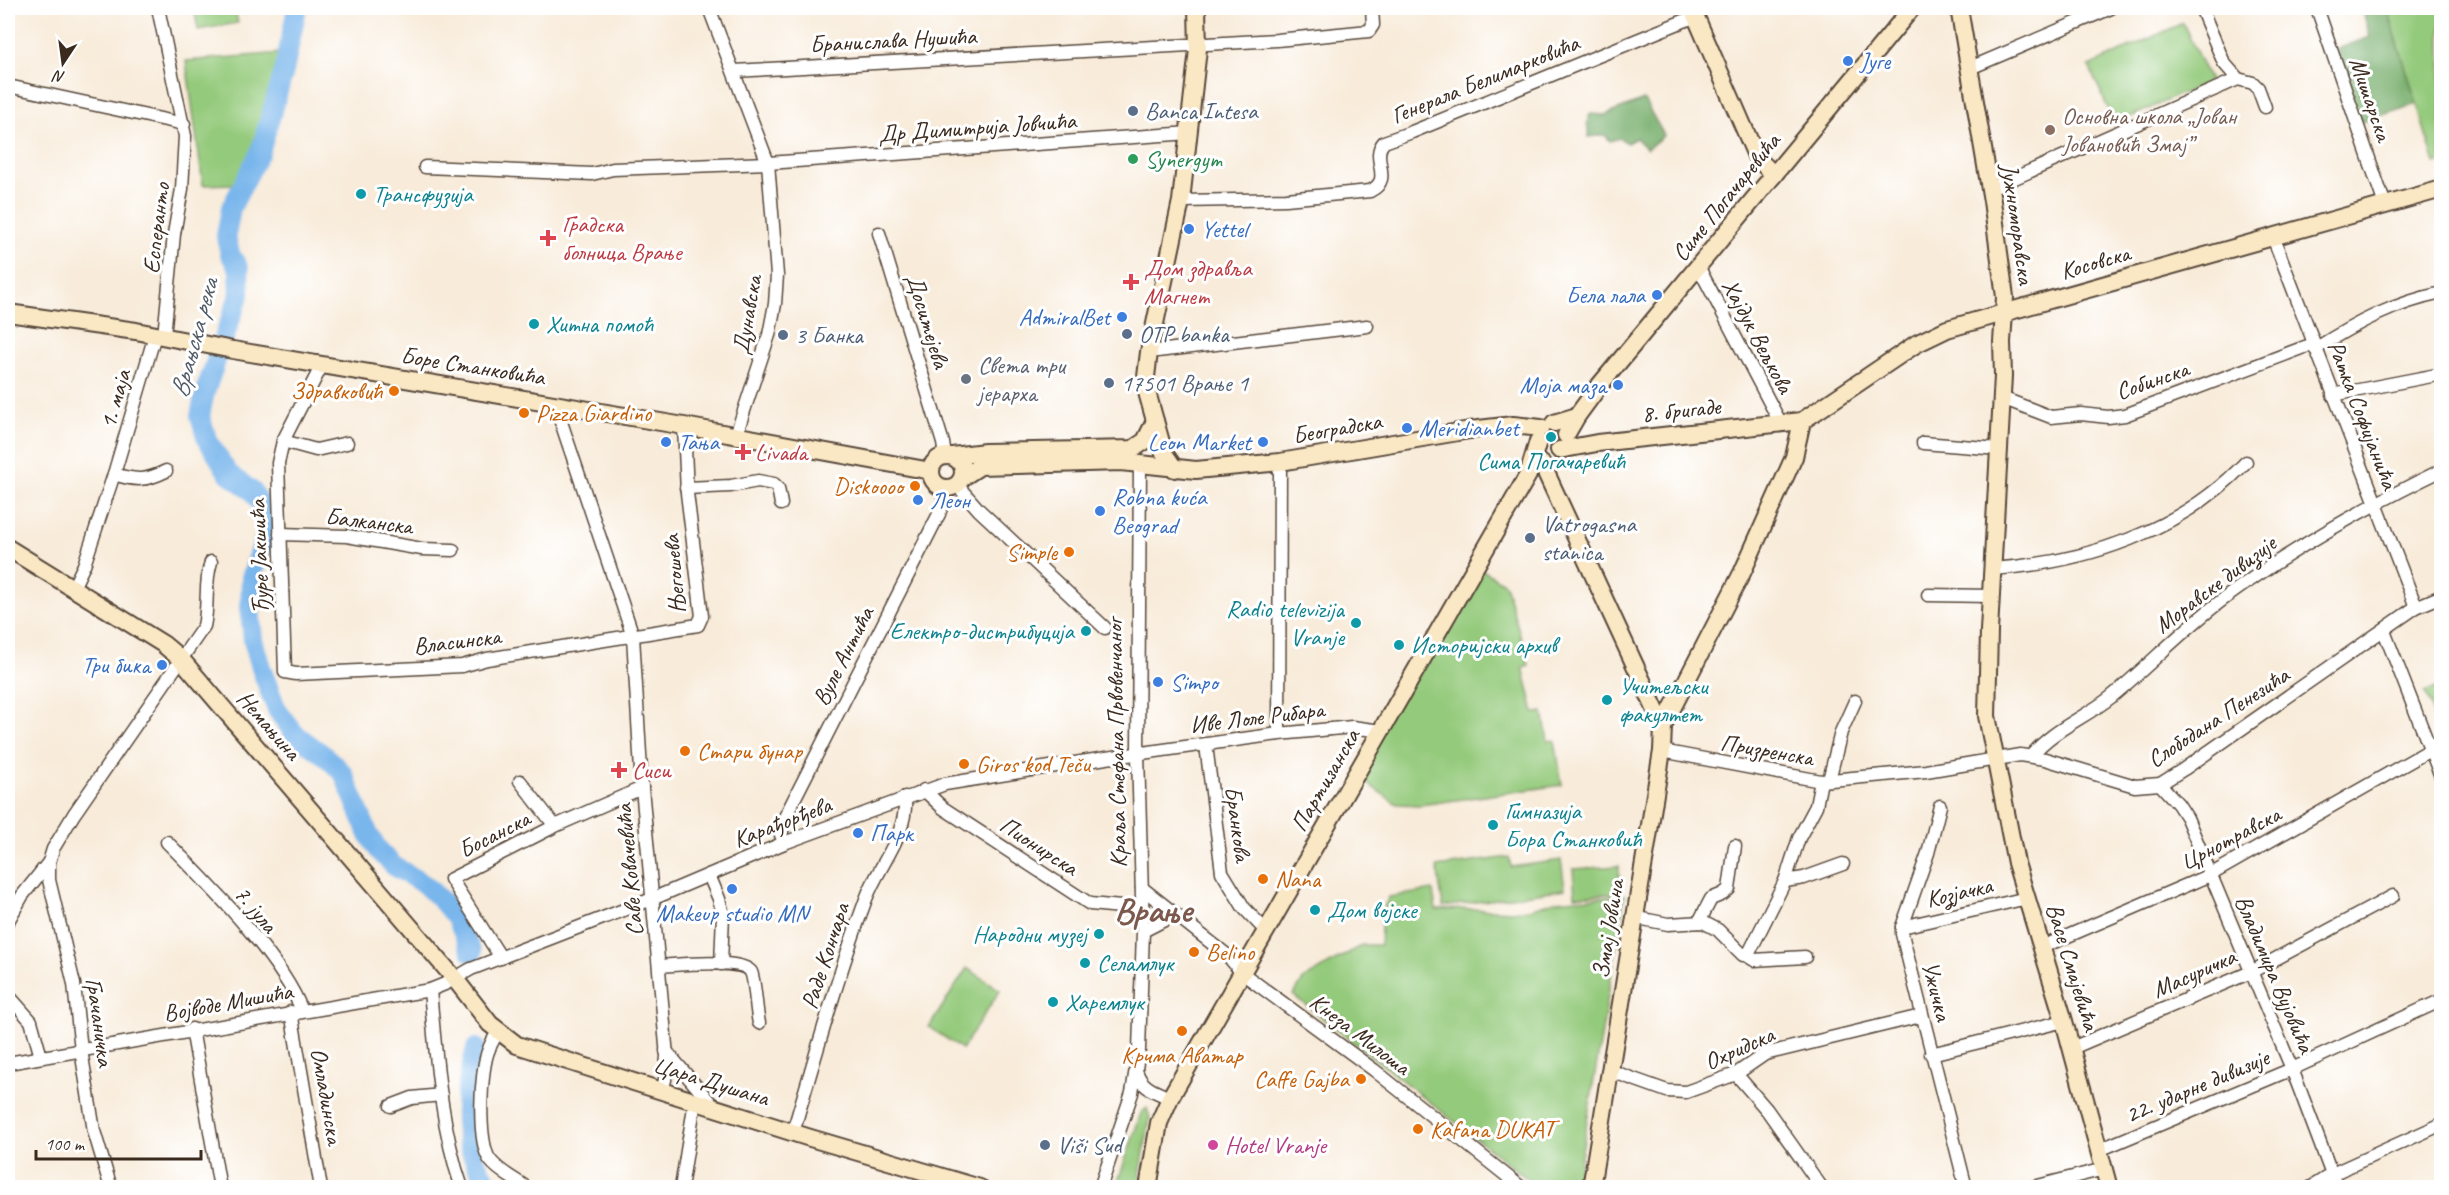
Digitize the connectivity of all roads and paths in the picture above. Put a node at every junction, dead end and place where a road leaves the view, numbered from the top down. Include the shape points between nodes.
1 (158, 8) edge
2 (709, 8) edge
3 (1197, 8) edge
4 (1372, 8) edge
5 (1912, 8) edge
6 (1959, 8) edge
7 (2111, 8) edge
8 (2201, 8) edge
9 (2317, 8) edge
10 (1694, 12) edge
11 (1198, 43) junction
12 (1970, 68) junction
13 (734, 71) junction
14 (2238, 79) junction
15 (8, 86) edge
16 (2265, 107) dead end
17 (184, 124) junction
18 (1190, 133) junction
19 (768, 163) junction
20 (425, 167) dead end
21 (1774, 175) junction
22 (1990, 189) junction
23 (2442, 189) edge
24 (1181, 201) junction
25 (2385, 205) junction
26 (879, 233) dead end
27 (2273, 237) junction
28 (1699, 268) junction
29 (2442, 293) edge
30 (8, 313) edge
31 (2005, 313) junction
32 (1367, 326) dead end
33 (160, 335) junction
34 (2314, 347) junction
35 (1149, 352) junction
36 (322, 365) junction
37 (2442, 374) edge
38 (2334, 395) junction
39 (2002, 398) junction
40 (558, 404) junction
41 (1155, 421) junction
42 (1802, 421) junction
43 (1781, 424) junction
44 (684, 426) junction
45 (736, 435) junction
46 (1554, 438) junction
47 (283, 441) junction
48 (347, 443) dead end
49 (1923, 443) dead end
50 (1999, 449) junction
51 (948, 456) junction
52 (1280, 462) junction
53 (2246, 462) dead end
54 (1140, 463) junction
55 (1542, 464) junction
56 (1175, 469) junction
57 (2442, 470) edge
58 (166, 471) dead end
59 (931, 471) junction
60 (114, 474) junction
61 (1528, 475) junction
62 (955, 483) junction
63 (686, 488) junction
64 (2375, 503) junction
65 (781, 504) dead end
66 (280, 534) junction
67 (8, 548) edge
68 (453, 550) dead end
69 (211, 562) dead end
70 (1992, 568) junction
71 (73, 588) junction
72 (1928, 595) dead end
73 (1991, 596) junction
74 (2442, 596) edge
75 (2416, 607) junction
76 (1106, 628) dead end
77 (2384, 631) junction
78 (633, 636) junction
79 (181, 659) junction
80 (285, 672) joint
81 (1855, 700) dead end
82 (1663, 726) junction
83 (1381, 731) junction
84 (1279, 734) junction
85 (1206, 745) junction
86 (2430, 750) junction
87 (1662, 751) junction
88 (1138, 754) junction
89 (2031, 756) junction
90 (1996, 758) junction
91 (2442, 779) edge
92 (520, 781) dead end
93 (1825, 781) junction
94 (2160, 784) junction
95 (642, 788) junction
96 (924, 790) junction
97 (905, 797) junction
98 (1940, 806) dead end
99 (555, 825) junction
100 (167, 842) dead end
101 (784, 843) junction
102 (1735, 846) dead end
103 (50, 862) junction
104 (1842, 864) dead end
105 (709, 874) junction
106 (2210, 875) junction
107 (1785, 881) junction
108 (1142, 888) junction
109 (2393, 896) dead end
110 (2027, 898) junction
111 (652, 899) junction
112 (1142, 909) junction
113 (1174, 915) junction
114 (1633, 918) junction
115 (8, 921) edge
116 (1698, 922) junction
117 (1902, 927) junction
118 (1266, 930) junction
119 (1143, 931) junction
120 (2042, 947) junction
121 (1746, 955) junction
122 (501, 957) junction
123 (1805, 957) dead end
124 (721, 964) junction
125 (659, 966) junction
126 (2251, 972) junction
127 (1242, 973) junction
128 (455, 979) junction
129 (430, 990) junction
130 (8, 995) edge
131 (2442, 1000) edge
132 (296, 1011) junction
133 (1921, 1016) junction
134 (2064, 1021) junction
135 (759, 1023) dead end
136 (192, 1029) junction
137 (498, 1032) junction
138 (2072, 1048) junction
139 (81, 1050) junction
140 (666, 1051) junction
141 (1931, 1054) junction
142 (41, 1057) junction
143 (8, 1063) edge
144 (1136, 1069) junction
145 (2292, 1069) junction
146 (1611, 1071) junction
147 (1736, 1074) junction
148 (1144, 1086) junction
149 (662, 1091) junction
150 (1132, 1093) junction
151 (441, 1095) junction
152 (694, 1101) junction
153 (1167, 1103) junction
154 (391, 1106) dead end
155 (714, 1107) junction
156 (2442, 1124) edge
157 (793, 1132) junction
158 (2099, 1150) junction
159 (2104, 1168) junction
160 (2332, 1174) junction
161 (111, 1188) edge
162 (220, 1188) edge
163 (321, 1188) edge
164 (462, 1188) edge
165 (527, 1188) edge
166 (681, 1188) edge
167 (980, 1188) edge
168 (1100, 1188) edge
169 (1148, 1188) edge
170 (1522, 1188) edge
171 (1591, 1188) edge
172 (1822, 1188) edge
173 (1966, 1188) edge
174 (2030, 1188) edge
175 (2109, 1188) edge
176 (2310, 1188) edge
177 (2337, 1188) edge

1 - 17 street, Есперанто
2 - 13 street, Дунавска
3 - 11 street
4 - 11 street, Бранислава Нушића via 1373,25 1369,31
5 - 21 street, Симе Погачаревића
6 - 12 street, Јужноморавска
7 - 12 street
8 - 14 street via 2224,63
9 - 25 street, Мишарска
10 - 21 street via 1757,158
10 - 24 street, Генерала Белимарковића via 1384,142 1379,150 1382,180 1370,191 1286,199
11 - 13 street, Бранислава Нушића
11 - 18 street
12 - 22 street, Јужноморавска
13 - 19 street, Дунавска
14 - 16 street via 2258,88
14 - 22 street
15 - 17 street
17 - 33 street, Есперанто via 185,162
18 - 19 street, Др Димитрија Јовчића
18 - 24 street
19 - 20 street, Др Димитрија Јовчића via 613,169 592,174
19 - 45 street, Дунавска via 777,291 769,335
21 - 28 street, Симе Погачаревића
22 - 31 street, Јужноморавска
23 - 25 street, Косовска
24 - 35 street
25 - 27 street, Косовска
26 - 51 street, Доситејева
27 - 31 street, Косовска
27 - 34 street, Ратка Софијанића
28 - 43 street, Хајдук Вељкова
28 - 46 street, Симе Погачаревића via 1577,416
29 - 34 street, Собинска via 2390,307
30 - 33 street, Боре Станковића
31 - 39 street, Јужноморавска
31 - 42 street, Косовска via 1933,334
32 - 35 street
33 - 36 street, Боре Станковића
33 - 60 street, 1. маја
34 - 38 street, Ратка Софијанића
34 - 39 street, Собинска via 2125,415 2051,417
35 - 41 street via 1145,385
36 - 40 street, Боре Станковића
36 - 47 street, Ђуре Јакшића
37 - 38 street
38 - 64 street, Ратка Софијанића
39 - 50 street, Јужноморавска
40 - 44 street, Боре Станковића
40 - 78 street, Саве Ковачевића
41 - 51 street via 1145,441 1133,449
41 - 56 street via 1164,453
42 - 43 street, Косовска
42 - 82 street, Змај Јовина via 1794,457 1747,562
43 - 46 street, 8. бригаде via 1585,444 1575,449
44 - 45 street, Боре Станковића
44 - 63 street, Његошева
45 - 59 street, Боре Станковића
46 - 52 street, Београдска via 1513,425
46 - 55 street, Партизанска
46 - 61 street, Партизанска
47 - 48 street via 316,450
47 - 66 street, Ђуре Јакшића via 278,464
49 - 50 street
50 - 70 street, Јужноморавска
51 - 59 street via 935,461
51 - 62 street via 961,463
52 - 56 street, Београдска
52 - 84 street
53 - 70 street via 2204,500 2142,533 2074,558
54 - 56 street, Београдска
54 - 62 street, Београдска via 980,466
54 - 88 street, Краља Стефана Првовенчаног
55 - 61 street, Партизанска
55 - 82 street
57 - 64 street, Моравске дивизије
58 - 60 street via 150,479
59 - 62 street via 933,480
60 - 71 street, 1. маја
61 - 83 street, Партизанска
62 - 76 street
62 - 101 street, Вуле Антића via 786,815 781,835
63 - 65 street via 766,482 778,488
63 - 78 street, Његошева via 701,621 698,625
64 - 75 street, Ратка Софијанића
64 - 89 street, Моравске дивизије via 2275,563 2224,599 2113,695 2054,733
66 - 68 street, Балканска via 347,536 422,549
66 - 80 street, Ђуре Јакшића
67 - 71 street, Немањина
69 - 79 street, Грачаничка via 204,626
70 - 73 street, Јужноморавска
71 - 79 street, Немањина
72 - 73 street
73 - 90 street, Јужноморавска via 1986,704
74 - 75 street, Слободана Пенезића
75 - 77 street, Слободана Пенезића
77 - 86 street
77 - 94 street, Слободана Пенезића
78 - 80 street, Власинска via 462,666
78 - 95 street, Саве Ковачевића
79 - 103 street, Грачаничка via 74,814 53,849
79 - 128 street, Немањина
81 - 93 street, Призренска
82 - 87 street, Змај Јовина
83 - 84 street, Иве Лоле Рибара via 1352,727
83 - 118 street, Партизанска
84 - 85 street, Иве Лоле Рибара
85 - 88 street, Иве Лоле Рибара
85 - 118 street, Бранкова via 1222,872 1244,908
86 - 91 street
86 - 106 street, Црнотравска
87 - 93 street, Призренска
87 - 114 street, Змај Јовина
88 - 96 street, Карађорђева
88 - 108 street, Краља Стефана Првовенчаног
89 - 90 street, Слободана Пенезића
89 - 94 street, Слободана Пенезића via 2126,785
90 - 93 street, Призренска via 1926,771
90 - 110 street, Васе Смајевића via 2016,863
92 - 99 street, Босанска
93 - 107 street
94 - 106 street, Владимира Вујовића via 2187,818
95 - 99 street, Босанска
95 - 111 street, Саве Ковачевића
96 - 97 street, Карађорђева
96 - 112 street, Пионирска via 943,808 1090,904
97 - 101 street, Карађорђева
97 - 157 street, Раде Кончара via 902,827 863,906
98 - 117 street
99 - 122 street, Босанска via 451,879
100 - 132 street, 7. јула via 249,932 287,981
101 - 105 street, Карађорђева
102 - 116 street via 1730,889 1711,899
103 - 115 street, Грачаничка via 22,896
103 - 139 street, Грачаничка via 50,880 74,984
104 - 107 street
105 - 111 street, Карађорђева
105 - 124 street via 723,914
106 - 120 street, Црнотравска
106 - 126 street, Владимира Вујовића
107 - 121 street
108 - 112 street, Краља Стефана Првовенчаног
108 - 113 street, Кнеза Милоша
109 - 126 street, Масуричка
110 - 117 street, Козјачка
110 - 120 street, Васе Смајевића
111 - 122 street, Карађорђева
111 - 125 street, Саве Ковачевића
112 - 119 street, Краља Стефана Првовенчаног
113 - 119 street
113 - 127 street, Кнеза Милоша via 1228,956
114 - 116 street via 1668,924
114 - 146 street, Змај Јовина
116 - 121 street via 1718,930
117 - 133 street, Ужичка
118 - 127 street, Партизанска
119 - 144 street, Краља Стефана Првовенчаног
120 - 134 street, Васе Смајевића
121 - 123 street via 1754,960
122 - 128 street, Карађорђева
124 - 125 street
124 - 135 street via 744,966 752,973
125 - 140 street, Саве Ковачевића
126 - 138 street, Масуричка
126 - 145 street, Владимира Вујовића
127 - 153 street, Партизанска
127 - 170 street, Кнеза Милоша via 1374,1070
128 - 129 street, Војводе Мишића
128 - 137 street, Цара Душана
129 - 132 street, Војводе Мишића
129 - 151 street
130 - 142 street via 31,1021
131 - 145 street, 22. ударне дивизије
132 - 136 street, Војводе Мишића
132 - 163 street, Омладинска
133 - 141 street, Ужичка
133 - 147 street, Охридска via 1765,1054
134 - 138 street, Васе Смајевића
134 - 141 street
136 - 139 street, Војводе Мишића
136 - 162 street
137 - 149 street, Цара Душана via 529,1050
137 - 165 street via 489,1048 484,1073 483,1147 507,1177
138 - 158 street, Васе Смајевића
139 - 142 street, Војводе Мишића
139 - 161 street, Грачаничка via 94,1131
140 - 149 street, Саве Ковачевића
140 - 155 street
141 - 173 street, Ужичка
142 - 143 street, Војводе Мишића
144 - 148 street
144 - 150 street, Краља Стефана Првовенчаног
145 - 158 street, 22. ударне дивизије
145 - 160 street, Владимира Вујовића
146 - 147 street, Охридска via 1676,1093 1699,1089
146 - 171 street, Змај Јовина
147 - 172 street via 1767,1110
148 - 150 street
148 - 153 street
149 - 152 street, Цара Душана
150 - 168 street, Краља Стефана Првовенчаног
151 - 154 street via 412,1098
151 - 164 street
152 - 155 street, Цара Душана
152 - 166 street
153 - 169 street, Партизанска
155 - 157 street, Цара Душана
156 - 160 street
157 - 167 street, Цара Душана
158 - 159 street, Васе Смајевића
159 - 174 street
159 - 175 street, Васе Смајевића
160 - 176 street
160 - 177 street, Владимира Вујовића

